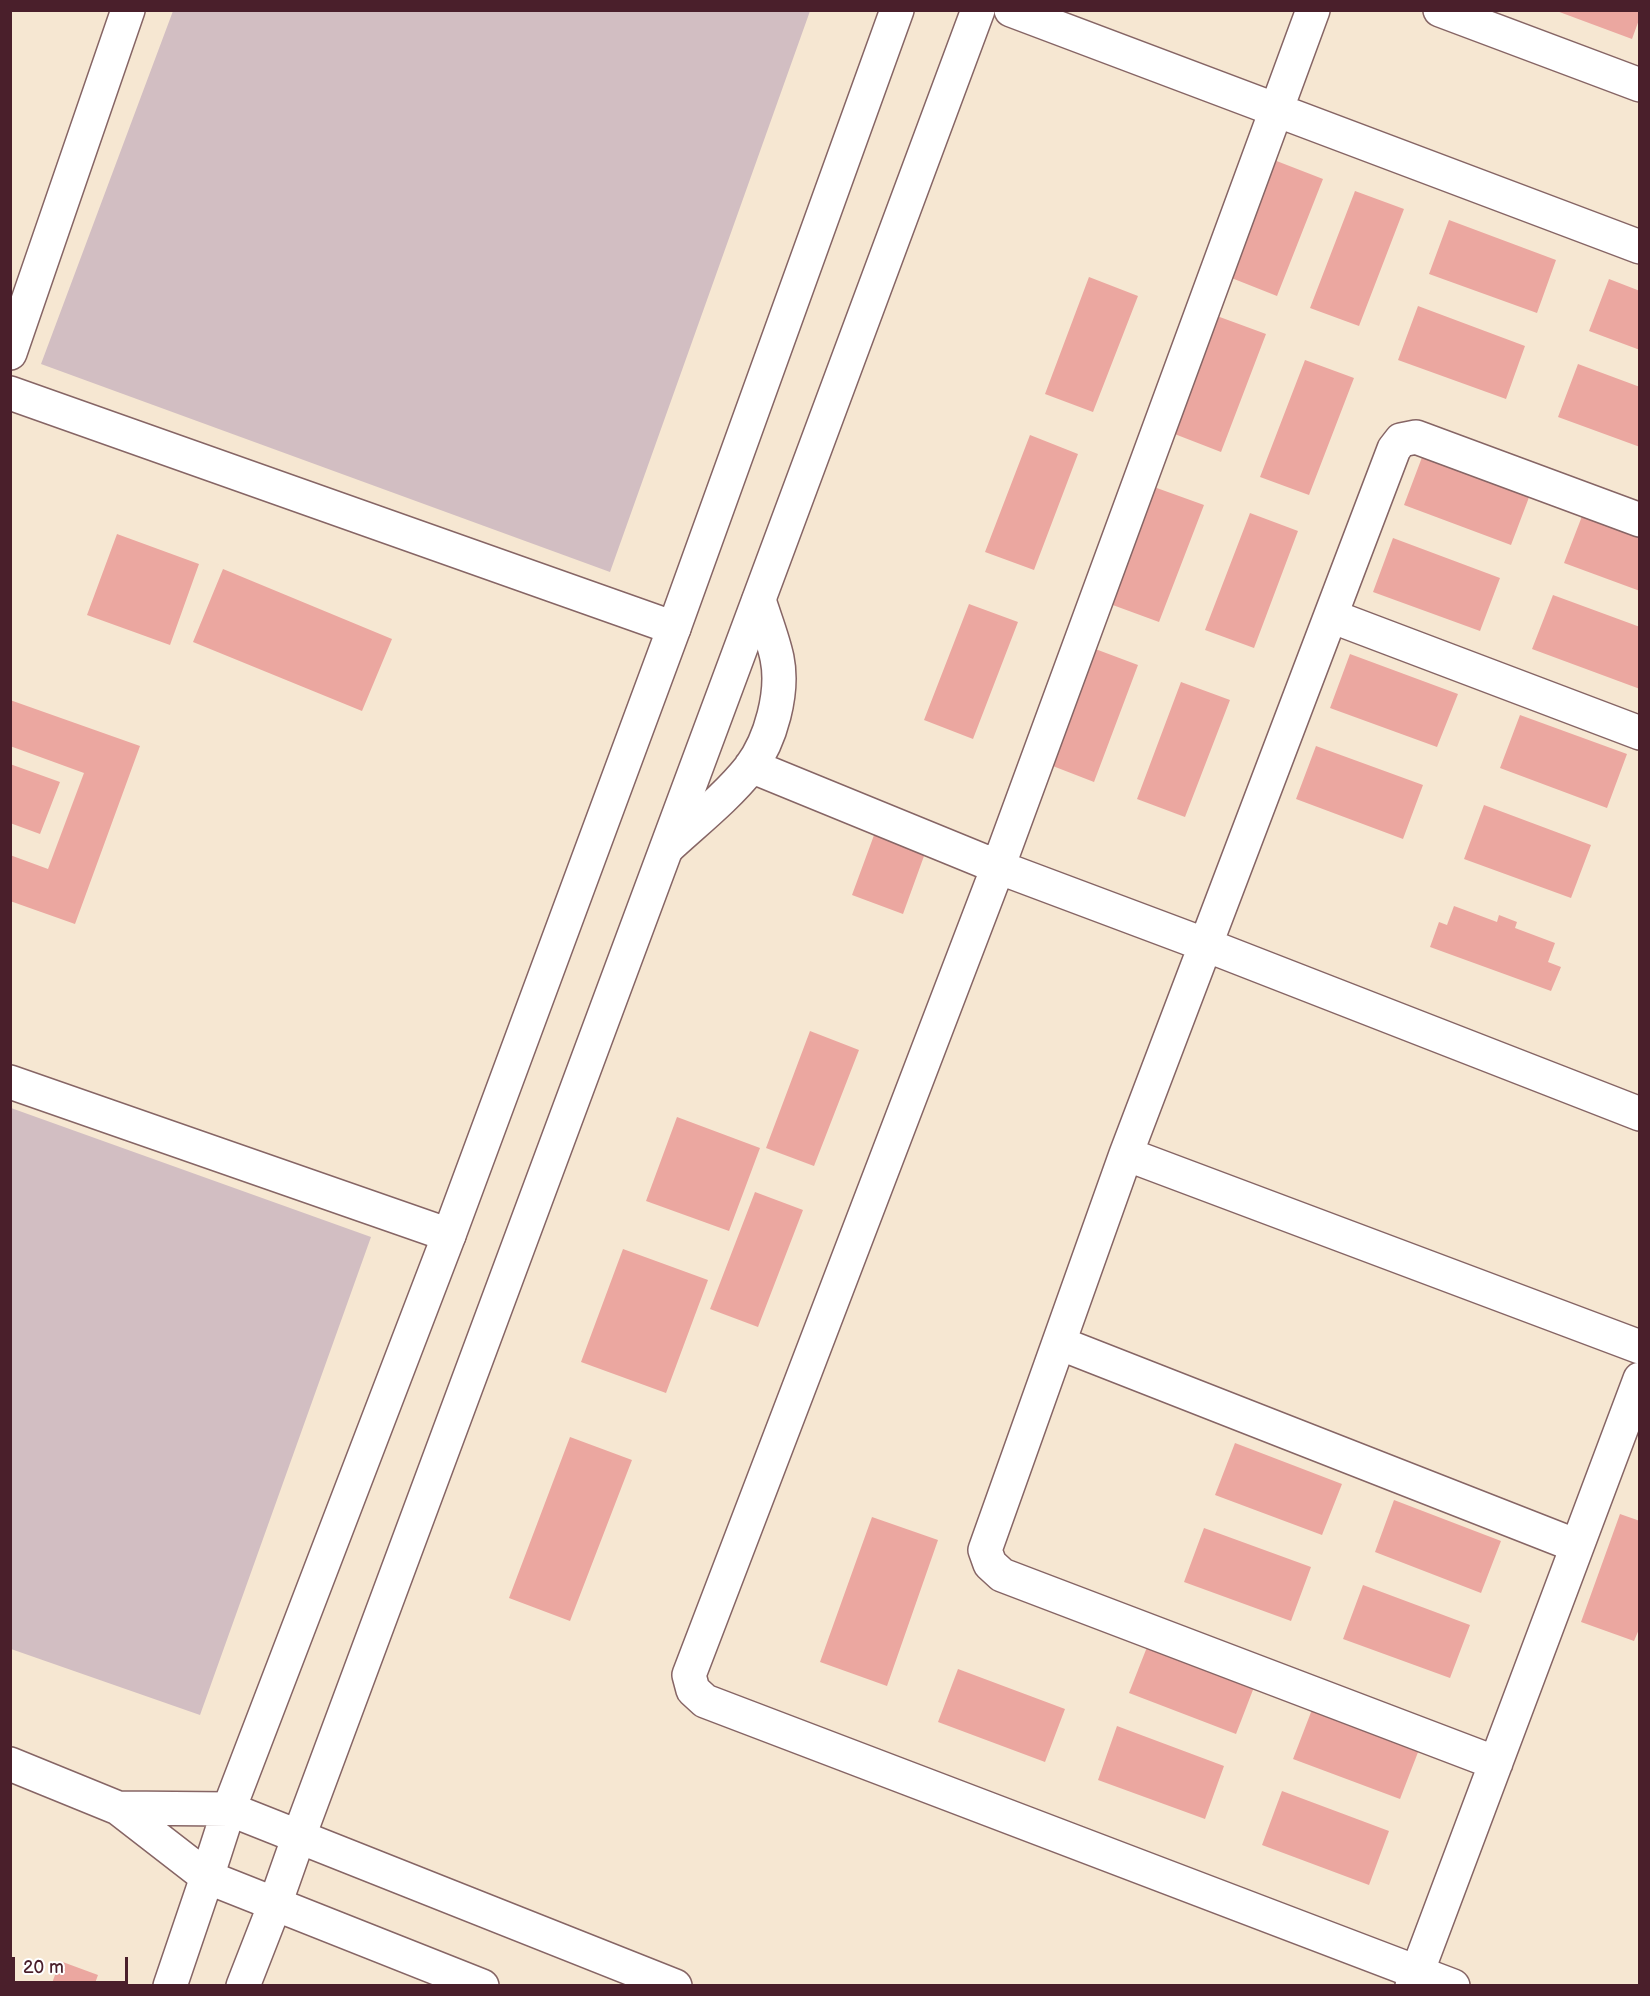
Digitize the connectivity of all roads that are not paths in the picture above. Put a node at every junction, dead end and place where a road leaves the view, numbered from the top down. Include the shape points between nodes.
1 (128, 10) edge
2 (897, 10) edge
3 (978, 10) edge
4 (1011, 10) edge
5 (1313, 10) edge
6 (1440, 10) edge
7 (1640, 85) edge
8 (1276, 111) junction
9 (1640, 247) edge
10 (10, 353) edge
11 (10, 393) edge
12 (1640, 520) edge
13 (759, 600) junction
14 (1331, 616) junction
15 (674, 628) junction
16 (1640, 733) edge
17 (751, 766) junction
18 (667, 848) junction
19 (998, 867) junction
20 (1206, 945) junction
21 (10, 1082) edge
22 (1640, 1114) edge
23 (1126, 1154) junction
24 (449, 1235) junction
25 (1059, 1343) junction
26 (1640, 1347) edge
27 (1640, 1379) edge
28 (1577, 1546) junction
29 (1496, 1763) junction
30 (10, 1764) edge
31 (118, 1808) junction
32 (230, 1809) junction
33 (298, 1836) junction
34 (207, 1877) junction
35 (275, 1904) junction
36 (1414, 1979) edge
37 (170, 1986) edge
38 (243, 1986) edge
39 (482, 1986) edge
40 (675, 1986) edge
41 (1453, 1986) edge

1 - 10 street
2 - 15 street
3 - 13 street
4 - 8 street
5 - 8 street
6 - 7 street
8 - 9 street
8 - 19 street
11 - 15 street
12 - 14 street via 1408,437 1394,450
13 - 17 street via 777,659 779,699 767,736
13 - 18 street
14 - 16 street
14 - 20 street
15 - 24 street
17 - 18 street
17 - 19 street
18 - 33 street
19 - 20 street
19 - 36 street via 689,1675 693,1690 705,1701
20 - 22 street
20 - 23 street
21 - 24 street
23 - 25 street
23 - 26 street
24 - 32 street
25 - 28 street
25 - 29 street via 985,1550 990,1564 1002,1575
27 - 28 street
28 - 29 street
29 - 36 street
30 - 31 street
31 - 32 street
31 - 34 street
32 - 33 street
32 - 34 street
33 - 35 street
33 - 40 street
34 - 35 street
34 - 37 street
35 - 38 street
35 - 39 street
36 - 41 street

